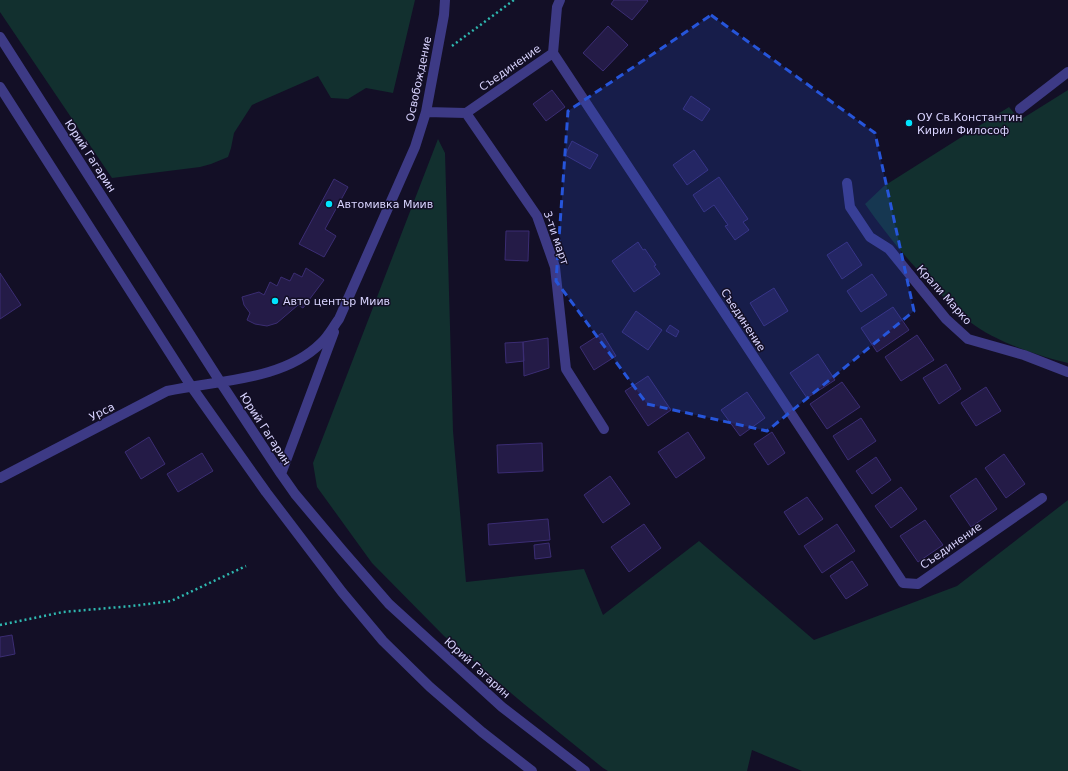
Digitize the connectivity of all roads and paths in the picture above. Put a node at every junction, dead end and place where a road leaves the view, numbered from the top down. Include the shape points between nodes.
1 (445, 0) edge
2 (514, 0) edge
3 (560, 0) edge
4 (0, 37) edge
5 (553, 53) junction
6 (435, 59) junction
7 (1068, 72) edge
8 (0, 87) edge
9 (1020, 109) dead end
10 (426, 112) junction
11 (466, 113) junction
12 (846, 182) dead end
13 (339, 319) junction
14 (1068, 372) edge
15 (220, 383) junction
16 (191, 386) junction
17 (604, 429) dead end
18 (281, 474) junction
19 (0, 478) edge
20 (1042, 498) dead end
21 (246, 566) dead end
22 (0, 625) edge
23 (532, 771) edge
24 (585, 771) edge

1 - 6 street, Освобождение
2 - 6 path
3 - 5 street via 557,7
4 - 15 street, Юрий Гагарин
5 - 11 street, Съединение
5 - 20 street, Съединение via 903,583 918,584
6 - 10 street, Освобождение
7 - 9 street
8 - 16 street
10 - 11 street
10 - 13 street, Освобождение via 415,147
11 - 17 street, 3-ти март via 537,216 555,267 566,368
12 - 14 street, Крали Марко via 850,207 870,237 889,249 946,319 968,339 1024,355
13 - 15 street, Освобождение via 322,343 306,356 264,373
13 - 18 street
15 - 16 street, Урса
15 - 18 street, Юрий Гагарин
16 - 19 street, Урса via 168,391
16 - 23 street via 301,539 383,641 430,687
18 - 24 street, Юрий Гагарин via 342,550 390,604 502,707
21 - 22 path via 171,601 63,612

